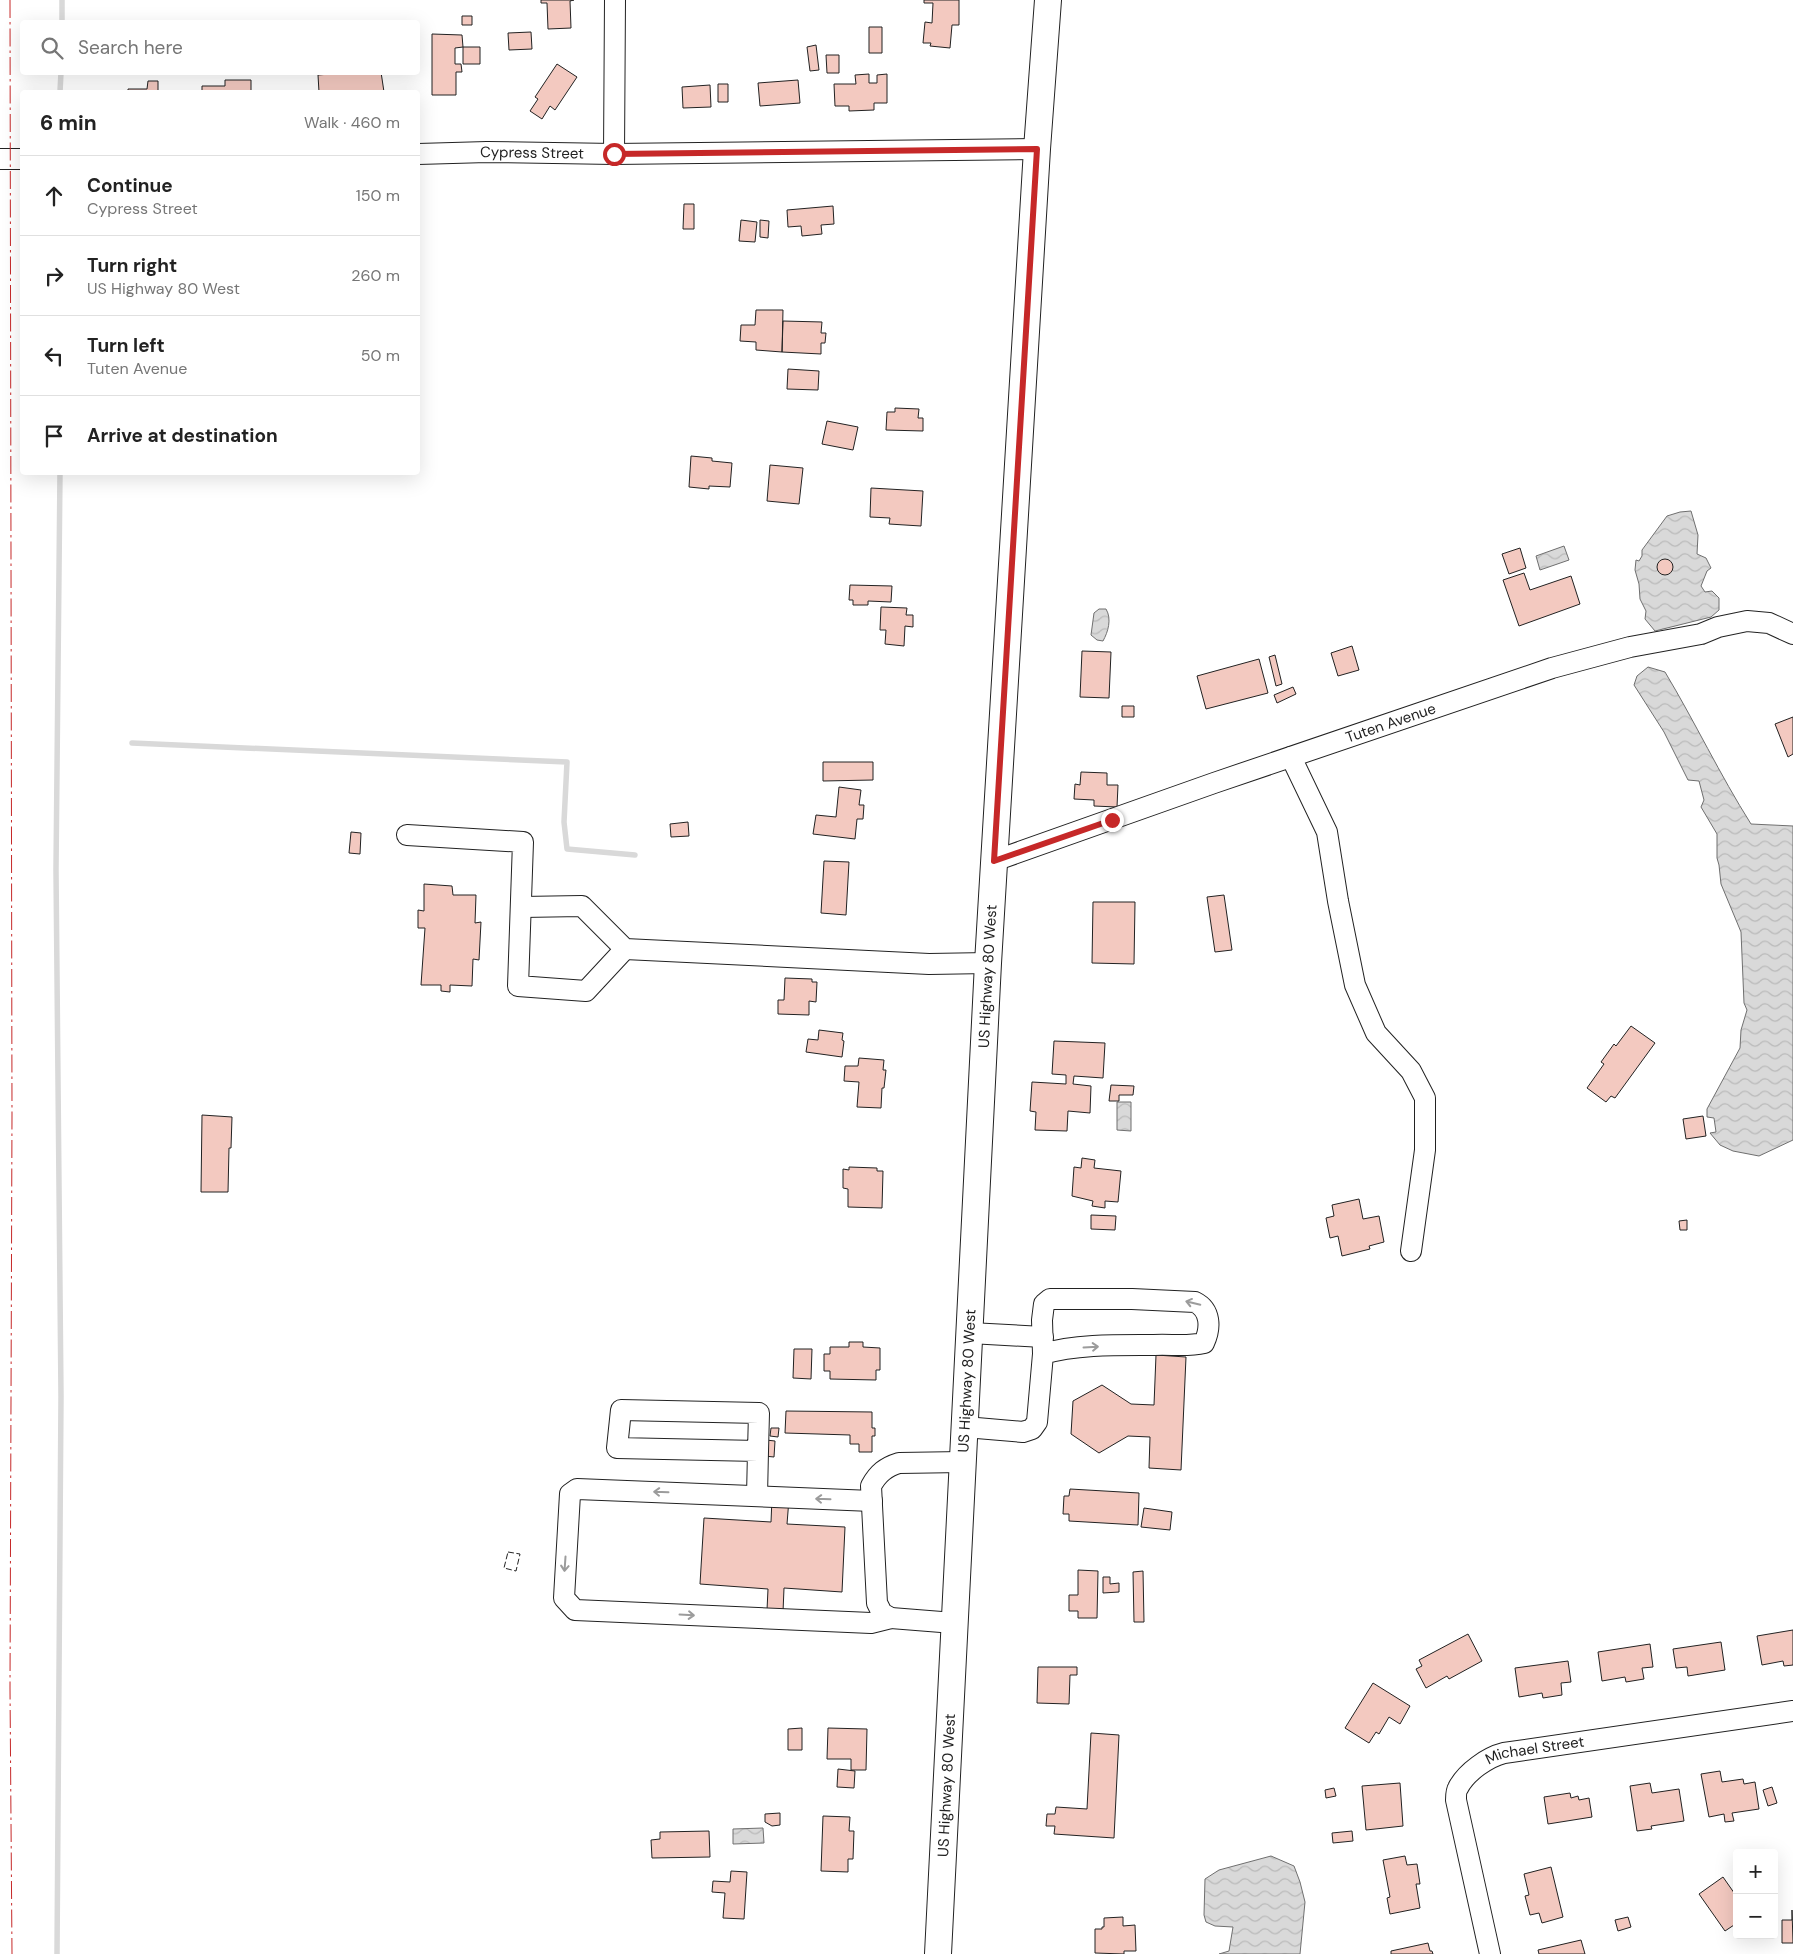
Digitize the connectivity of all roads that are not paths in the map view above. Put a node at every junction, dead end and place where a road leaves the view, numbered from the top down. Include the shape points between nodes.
1 (615, 0) edge
2 (1048, 0) edge
3 (1037, 149) junction
4 (420, 154) edge
5 (614, 154) junction
6 (0, 159) edge
7 (20, 159) edge
8 (1793, 634) edge
9 (1291, 756) junction
10 (407, 835) dead end
11 (994, 861) junction
12 (522, 907) junction
13 (625, 949) junction
14 (988, 963) junction
15 (1411, 1251) dead end
16 (970, 1333) junction
17 (1043, 1345) junction
18 (965, 1427) junction
19 (758, 1451) junction
20 (962, 1462) junction
21 (757, 1496) junction
22 (872, 1501) junction
23 (891, 1618) junction
24 (954, 1623) junction
25 (1793, 1711) edge
26 (938, 1954) edge
27 (1490, 1954) edge

1 - 5 street
2 - 3 main road, US Highway 80 West
3 - 5 street, Cypress Street
3 - 11 main road, US Highway 80 West
4 - 5 street, Cypress Street
6 - 7 street
8 - 9 street, Tuten Avenue via 1769,623 1747,621 1701,634 1630,647 1552,668
9 - 11 street, Tuten Avenue
9 - 15 street via 1327,832 1355,985 1376,1033 1411,1071 1425,1098 1425,1150
10 - 12 street via 523,842
11 - 14 main road, US Highway 80 West
12 - 13 street via 582,906
12 - 13 street via 518,986 586,991
13 - 14 street via 912,963
14 - 16 main road, US Highway 80 West
16 - 17 street
16 - 18 main road, US Highway 80 West
17 -> 17 street via 1060,1349 1195,1346 1204,1343 1207,1337 1208,1315 1202,1306 1194,1302 1050,1299 1044,1304
17 - 18 street via 1037,1422 1032,1429 1023,1432
18 - 20 main road, US Highway 80 West
19 - 19 street via 618,1448 622,1410 759,1413
19 - 21 street
20 - 22 street via 890,1466 878,1474 871,1486
20 - 24 main road, US Highway 80 West
22 -> 21 street
21 -> 23 street via 577,1489 570,1494 564,1598 575,1610 871,1623
22 - 23 street via 878,1603 882,1613
23 - 24 street
24 - 26 main road, US Highway 80 West
25 - 27 street, Michael Street via 1504,1752 1484,1762 1457,1789 1456,1800

